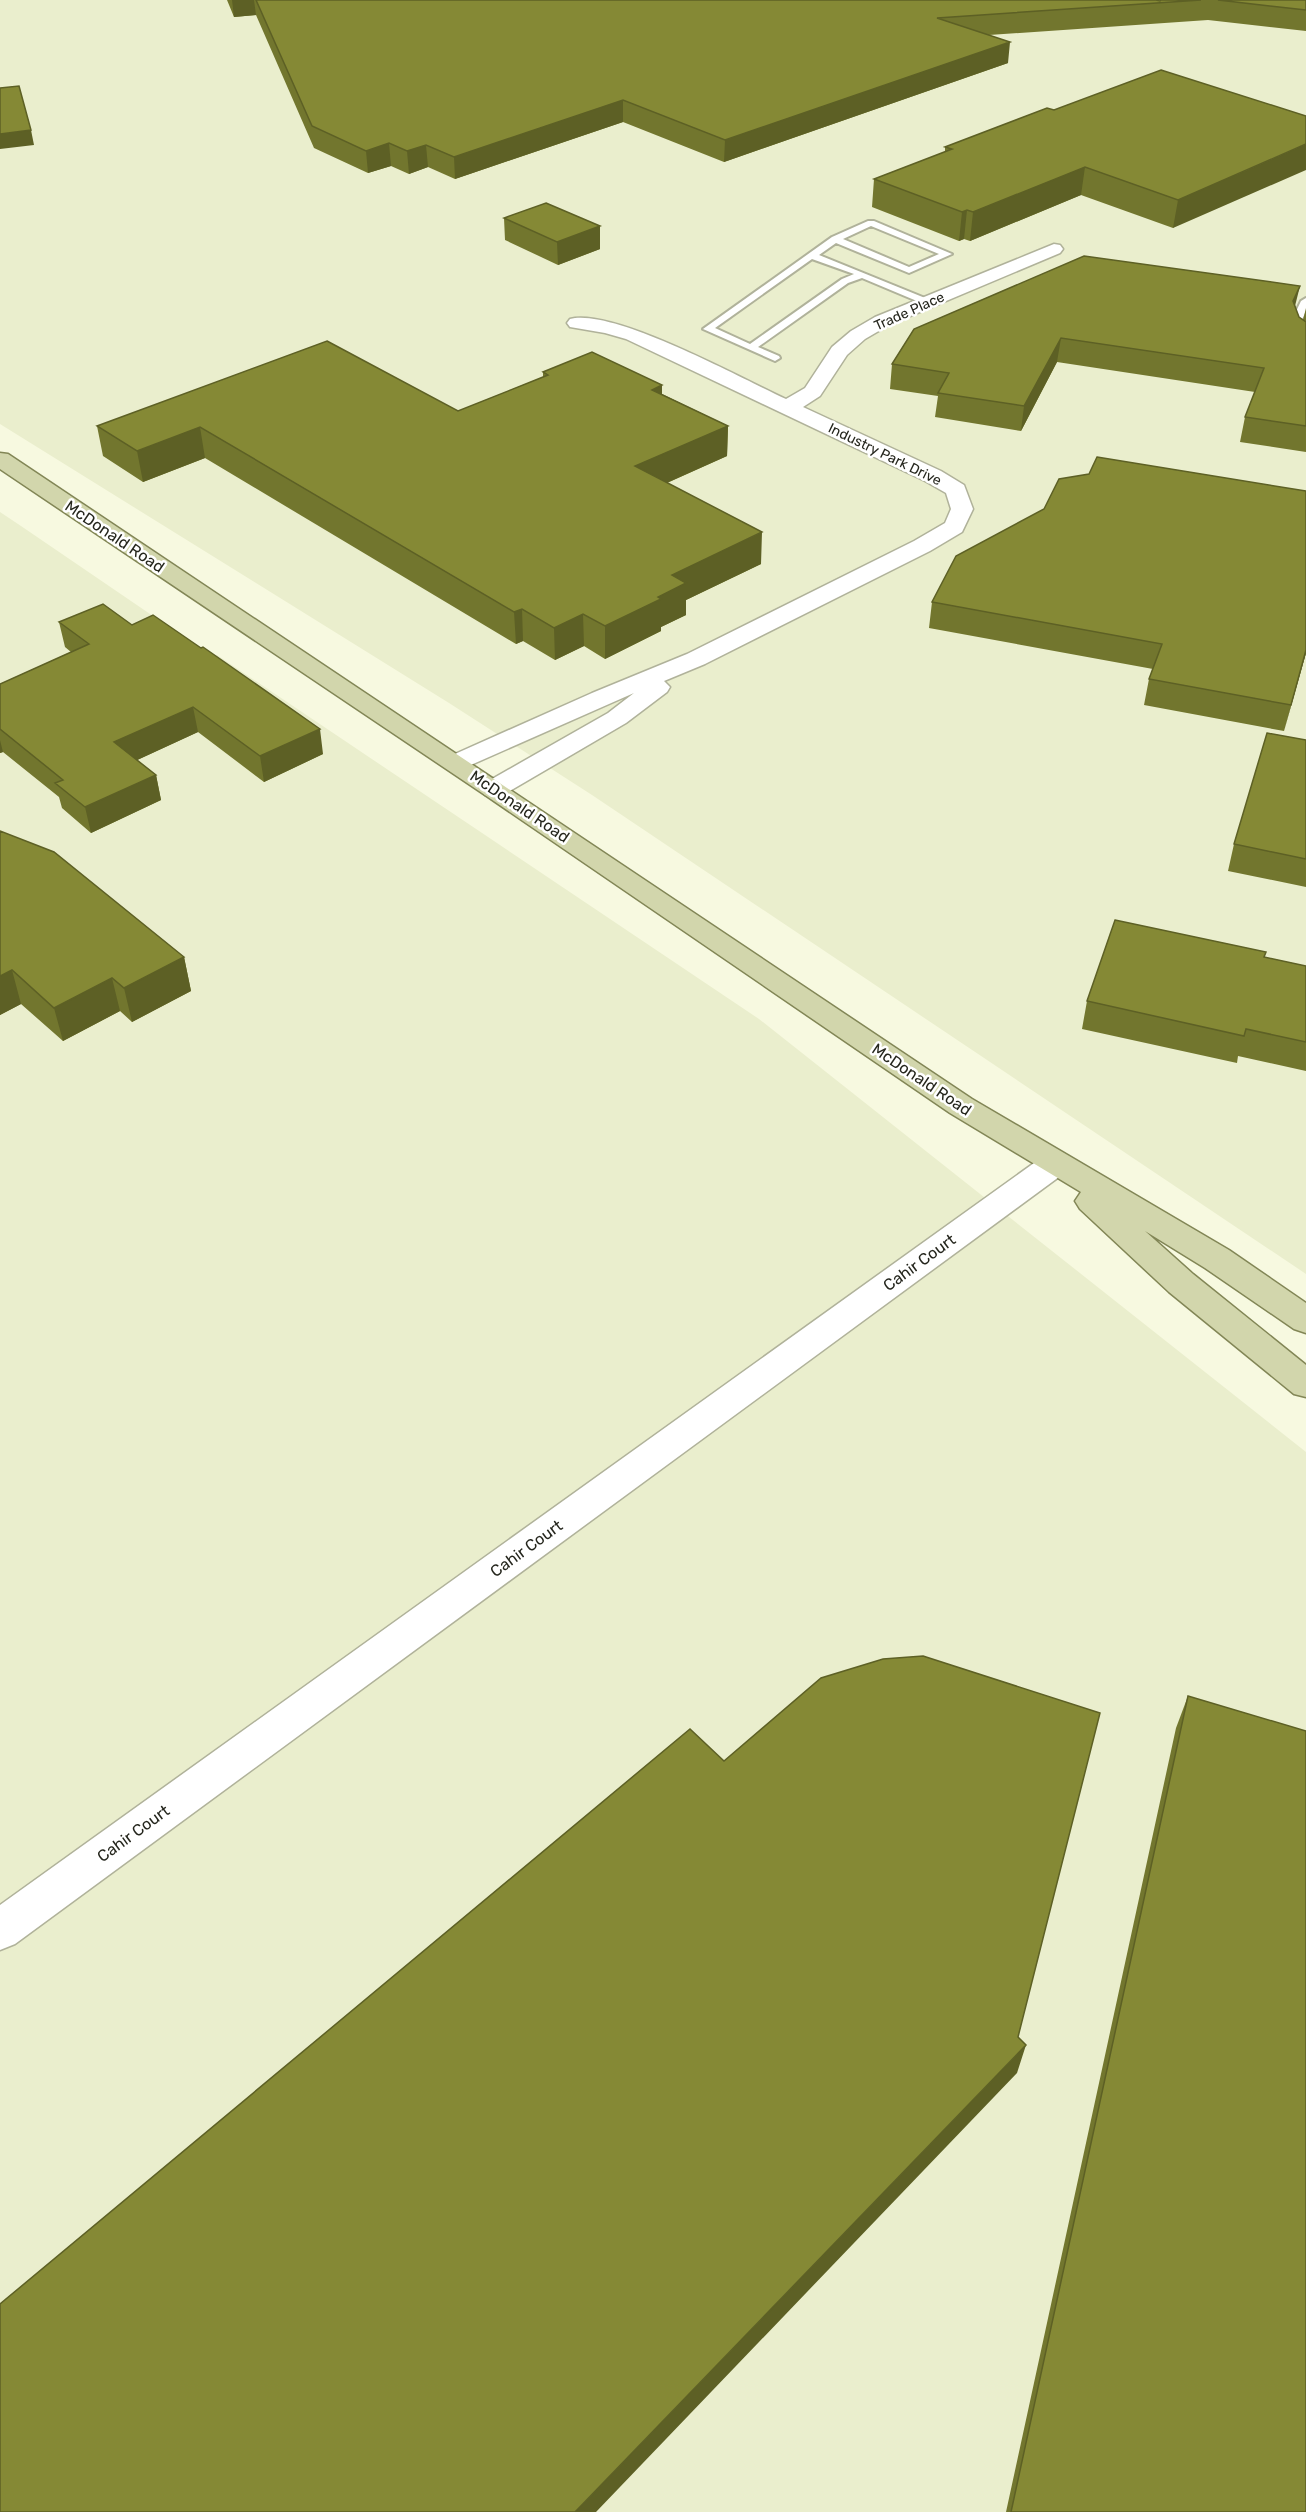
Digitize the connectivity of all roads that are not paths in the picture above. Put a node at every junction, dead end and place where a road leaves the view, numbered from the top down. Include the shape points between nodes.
1 (835, 239) junction
2 (1054, 249) dead end
3 (810, 256) junction
4 (861, 275) junction
5 (927, 302) junction
6 (1306, 302) edge
7 (576, 323) dead end
8 (1306, 344) edge
9 (752, 348) junction
10 (775, 358) dead end
11 (788, 407) junction
12 (0, 459) edge
13 (696, 659) junction
14 (455, 763) junction
15 (494, 789) junction
16 (1046, 1160) junction
17 (1306, 1320) edge
18 (1306, 1384) edge
19 (0, 1930) edge

1 - 1 lane via 871,224 947,254 909,270
1 - 3 lane
2 - 5 street, Trade Place
3 - 4 lane
3 - 9 lane via 708,329
4 - 5 lane
4 - 9 lane via 845,281
5 - 11 street, Trade Place via 858,335 839,351 813,392
6 - 8 lane via 1295,324 1299,338
7 - 11 street, Industry Park Drive via 633,335
9 - 10 lane
11 - 13 street, Industry Park Drive via 933,476 956,490 962,509 954,527 922,546
12 - 14 main road, McDonald Road
13 - 14 street, Industry Park Drive
13 - 15 street, Industry Park Drive via 617,718
14 - 15 main road, McDonald Road
15 - 16 main road, McDonald Road
16 - 17 main road, McDonald Road via 1217,1259
16 - 18 main road, McDonald Road via 1181,1282
16 - 19 street, Cahir Court

